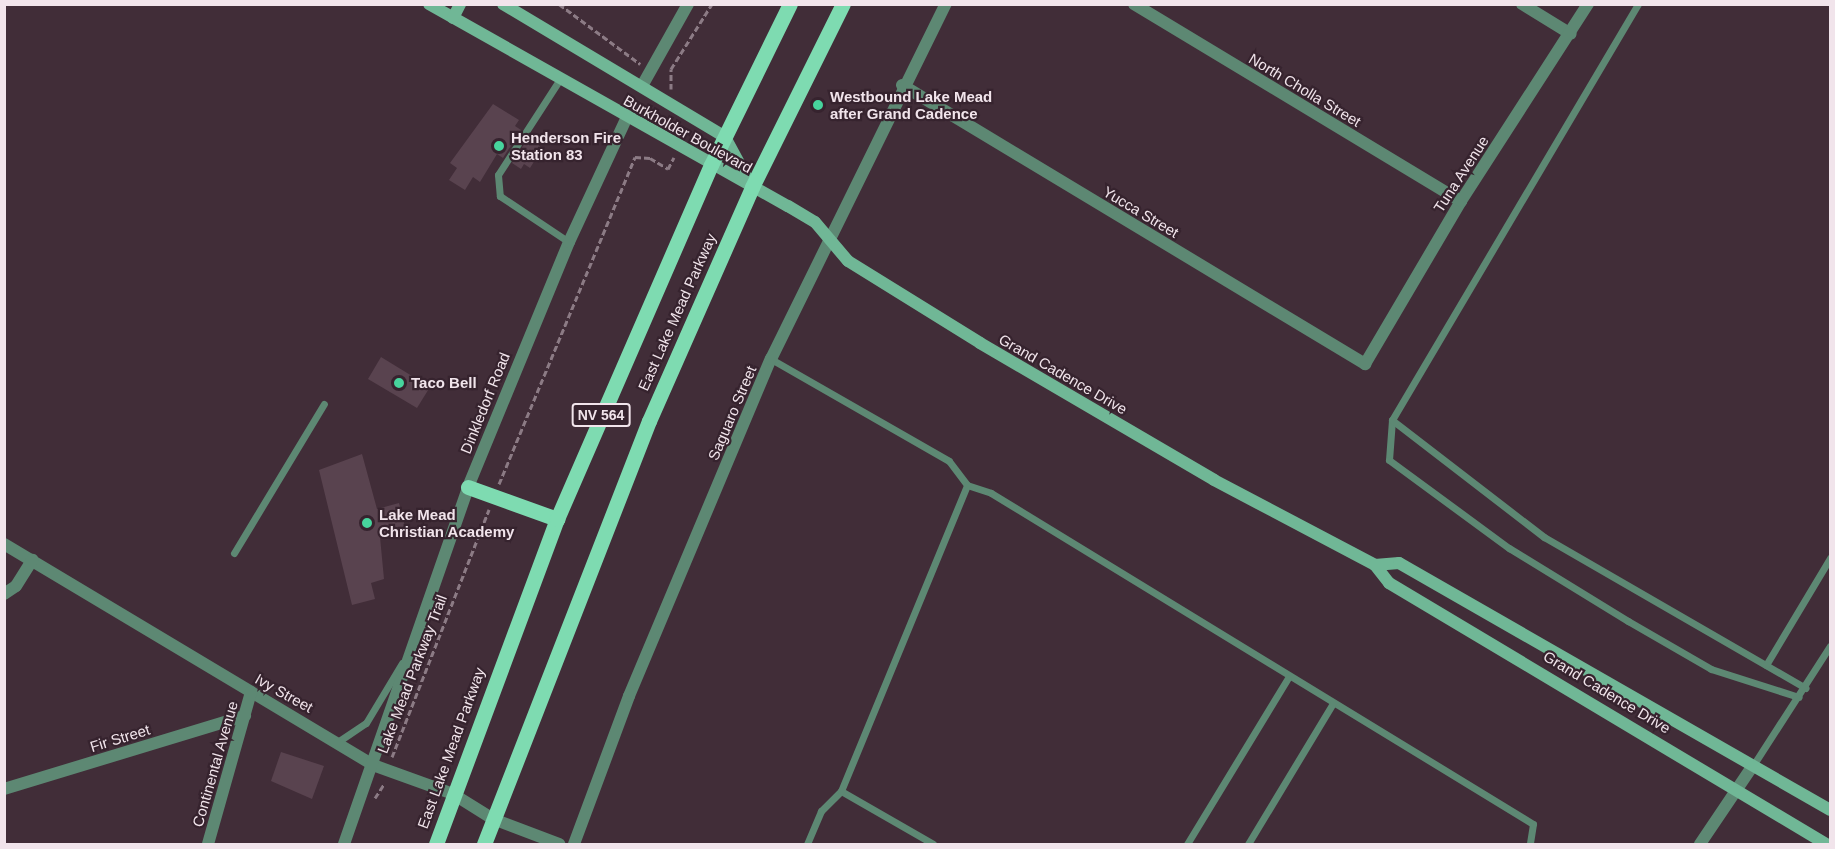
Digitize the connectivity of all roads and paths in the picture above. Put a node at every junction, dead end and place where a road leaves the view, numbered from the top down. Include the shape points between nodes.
1 (429, 4) edge
2 (460, 4) edge
3 (503, 4) edge
4 (560, 4) edge
5 (688, 4) edge
6 (712, 4) edge
7 (790, 4) edge
8 (843, 4) edge
9 (946, 4) edge
10 (1134, 4) edge
11 (1522, 4) edge
12 (1588, 4) edge
13 (1638, 4) edge
14 (453, 18) junction
15 (1571, 34) junction
16 (650, 71) junction
17 (560, 79) junction
18 (669, 83) junction
19 (902, 85) junction
20 (642, 86) junction
21 (681, 95) dead end
22 (627, 117) junction
23 (725, 137) junction
24 (711, 165) junction
25 (668, 169) dead end
26 (752, 186) junction
27 (1461, 201) junction
28 (829, 239) junction
29 (569, 242) junction
30 (771, 359) junction
31 (1365, 364) joint
32 (324, 404) dead end
33 (1392, 420) junction
34 (502, 477) dead end
35 (966, 485) junction
36 (468, 487) junction
37 (488, 511) dead end
38 (557, 519) junction
39 (4, 544) edge
40 (234, 553) dead end
41 (1830, 558) edge
42 (32, 560) junction
43 (1375, 565) junction
44 (4, 594) edge
45 (1830, 646) edge
46 (410, 650) junction
47 (1766, 665) junction
48 (1288, 678) junction
49 (1806, 688) junction
50 (251, 692) junction
51 (1799, 697) junction
52 (1333, 703) junction
53 (245, 716) junction
54 (339, 741) junction
55 (373, 765) junction
56 (1752, 767) junction
57 (388, 770) junction
58 (4, 789) edge
59 (1738, 789) junction
60 (841, 791) junction
61 (453, 794) junction
62 (372, 802) dead end
63 (1830, 810) edge
64 (493, 819) junction
65 (208, 844) edge
66 (344, 844) edge
67 (436, 844) edge
68 (484, 844) edge
69 (559, 844) edge
70 (574, 844) edge
71 (807, 844) edge
72 (933, 844) edge
73 (1187, 844) edge
74 (1248, 844) edge
75 (1530, 844) edge
76 (1700, 844) edge
77 (1826, 844) edge

1 - 14 main road, Burkholder Boulevard
2 - 14 main road
3 - 20 main road, Burkholder Boulevard
4 - 16 path
5 - 16 street
6 - 18 path via 671,69
7 - 23 main road, East Lake Mead Parkway / NV 564
8 - 26 main road, East Lake Mead Parkway / NV 564
9 - 19 street, Saguaro Street
10 - 27 street, North Cholla Street
11 - 15 street
12 - 15 street, Tuna Avenue
13 - 33 lane
14 - 17 main road, Burkholder Boulevard
15 - 27 street, Tuna Avenue
16 - 18 path
16 - 20 street
17 - 22 main road, Burkholder Boulevard
17 - 29 lane via 498,175 500,196
18 - 21 path
19 - 28 street, Saguaro Street
19 - 31 street, Yucca Street
20 - 23 main road, Burkholder Boulevard
22 - 24 main road, Burkholder Boulevard
22 - 29 street, Dinkledorf Road
23 - 24 main road, East Lake Mead Parkway / NV 564
23 - 26 main road, Burkholder Boulevard
24 - 26 main road, Burkholder Boulevard
24 - 38 main road, East Lake Mead Parkway / NV 564
25 - 34 path via 650,158 634,156
26 - 28 main road, Grand Cadence Drive via 815,222
26 - 64 main road, East Lake Mead Parkway / NV 564 via 644,432
27 - 31 street, Tuna Avenue
28 - 30 street, Saguaro Street
28 - 43 main road, Grand Cadence Drive via 848,261 980,343 1214,480
29 - 36 street, Dinkledorf Road
30 - 35 lane via 949,461
30 - 70 street, Saguaro Street via 629,696
32 - 40 lane
33 - 47 lane via 1544,537
33 - 51 lane via 1389,460 1509,548 1712,669
35 - 48 lane via 991,493
35 - 60 lane
36 - 38 main road
36 - 46 street, Dinkledorf Road
37 - 57 path, Lake Mead Parkway Trail
38 - 61 main road, East Lake Mead Parkway / NV 564
39 - 42 street, Ivy Street
41 - 47 lane
42 - 44 street via 16,585
42 - 50 street, Ivy Street
43 - 56 main road, Grand Cadence Drive via 1400,563
43 - 59 main road, Grand Cadence Drive via 1389,583
45 - 49 lane
46 - 54 lane via 366,723
46 - 55 street, Dinkledorf Road
47 - 49 lane
48 - 52 lane
48 - 73 lane
49 - 51 lane
50 - 53 street, Continental Avenue
50 - 54 street, Ivy Street
51 - 56 lane
52 - 74 lane
52 - 75 lane via 1533,824
53 - 58 street, Fir Street
53 - 65 street, Continental Avenue
54 - 55 street, Ivy Street
55 - 57 street, Ivy Street
55 - 66 street, Dinkledorf Road
56 - 59 street
56 - 63 main road, Grand Cadence Drive
57 - 61 street, Ivy Street
57 - 62 path, Lake Mead Parkway Trail
59 - 76 street
59 - 77 main road, Grand Cadence Drive
60 - 71 lane via 821,811
60 - 72 lane
61 - 64 street, Ivy Street
61 - 67 main road, East Lake Mead Parkway / NV 564
64 - 68 main road, East Lake Mead Parkway / NV 564
64 - 69 street, Ivy Street

